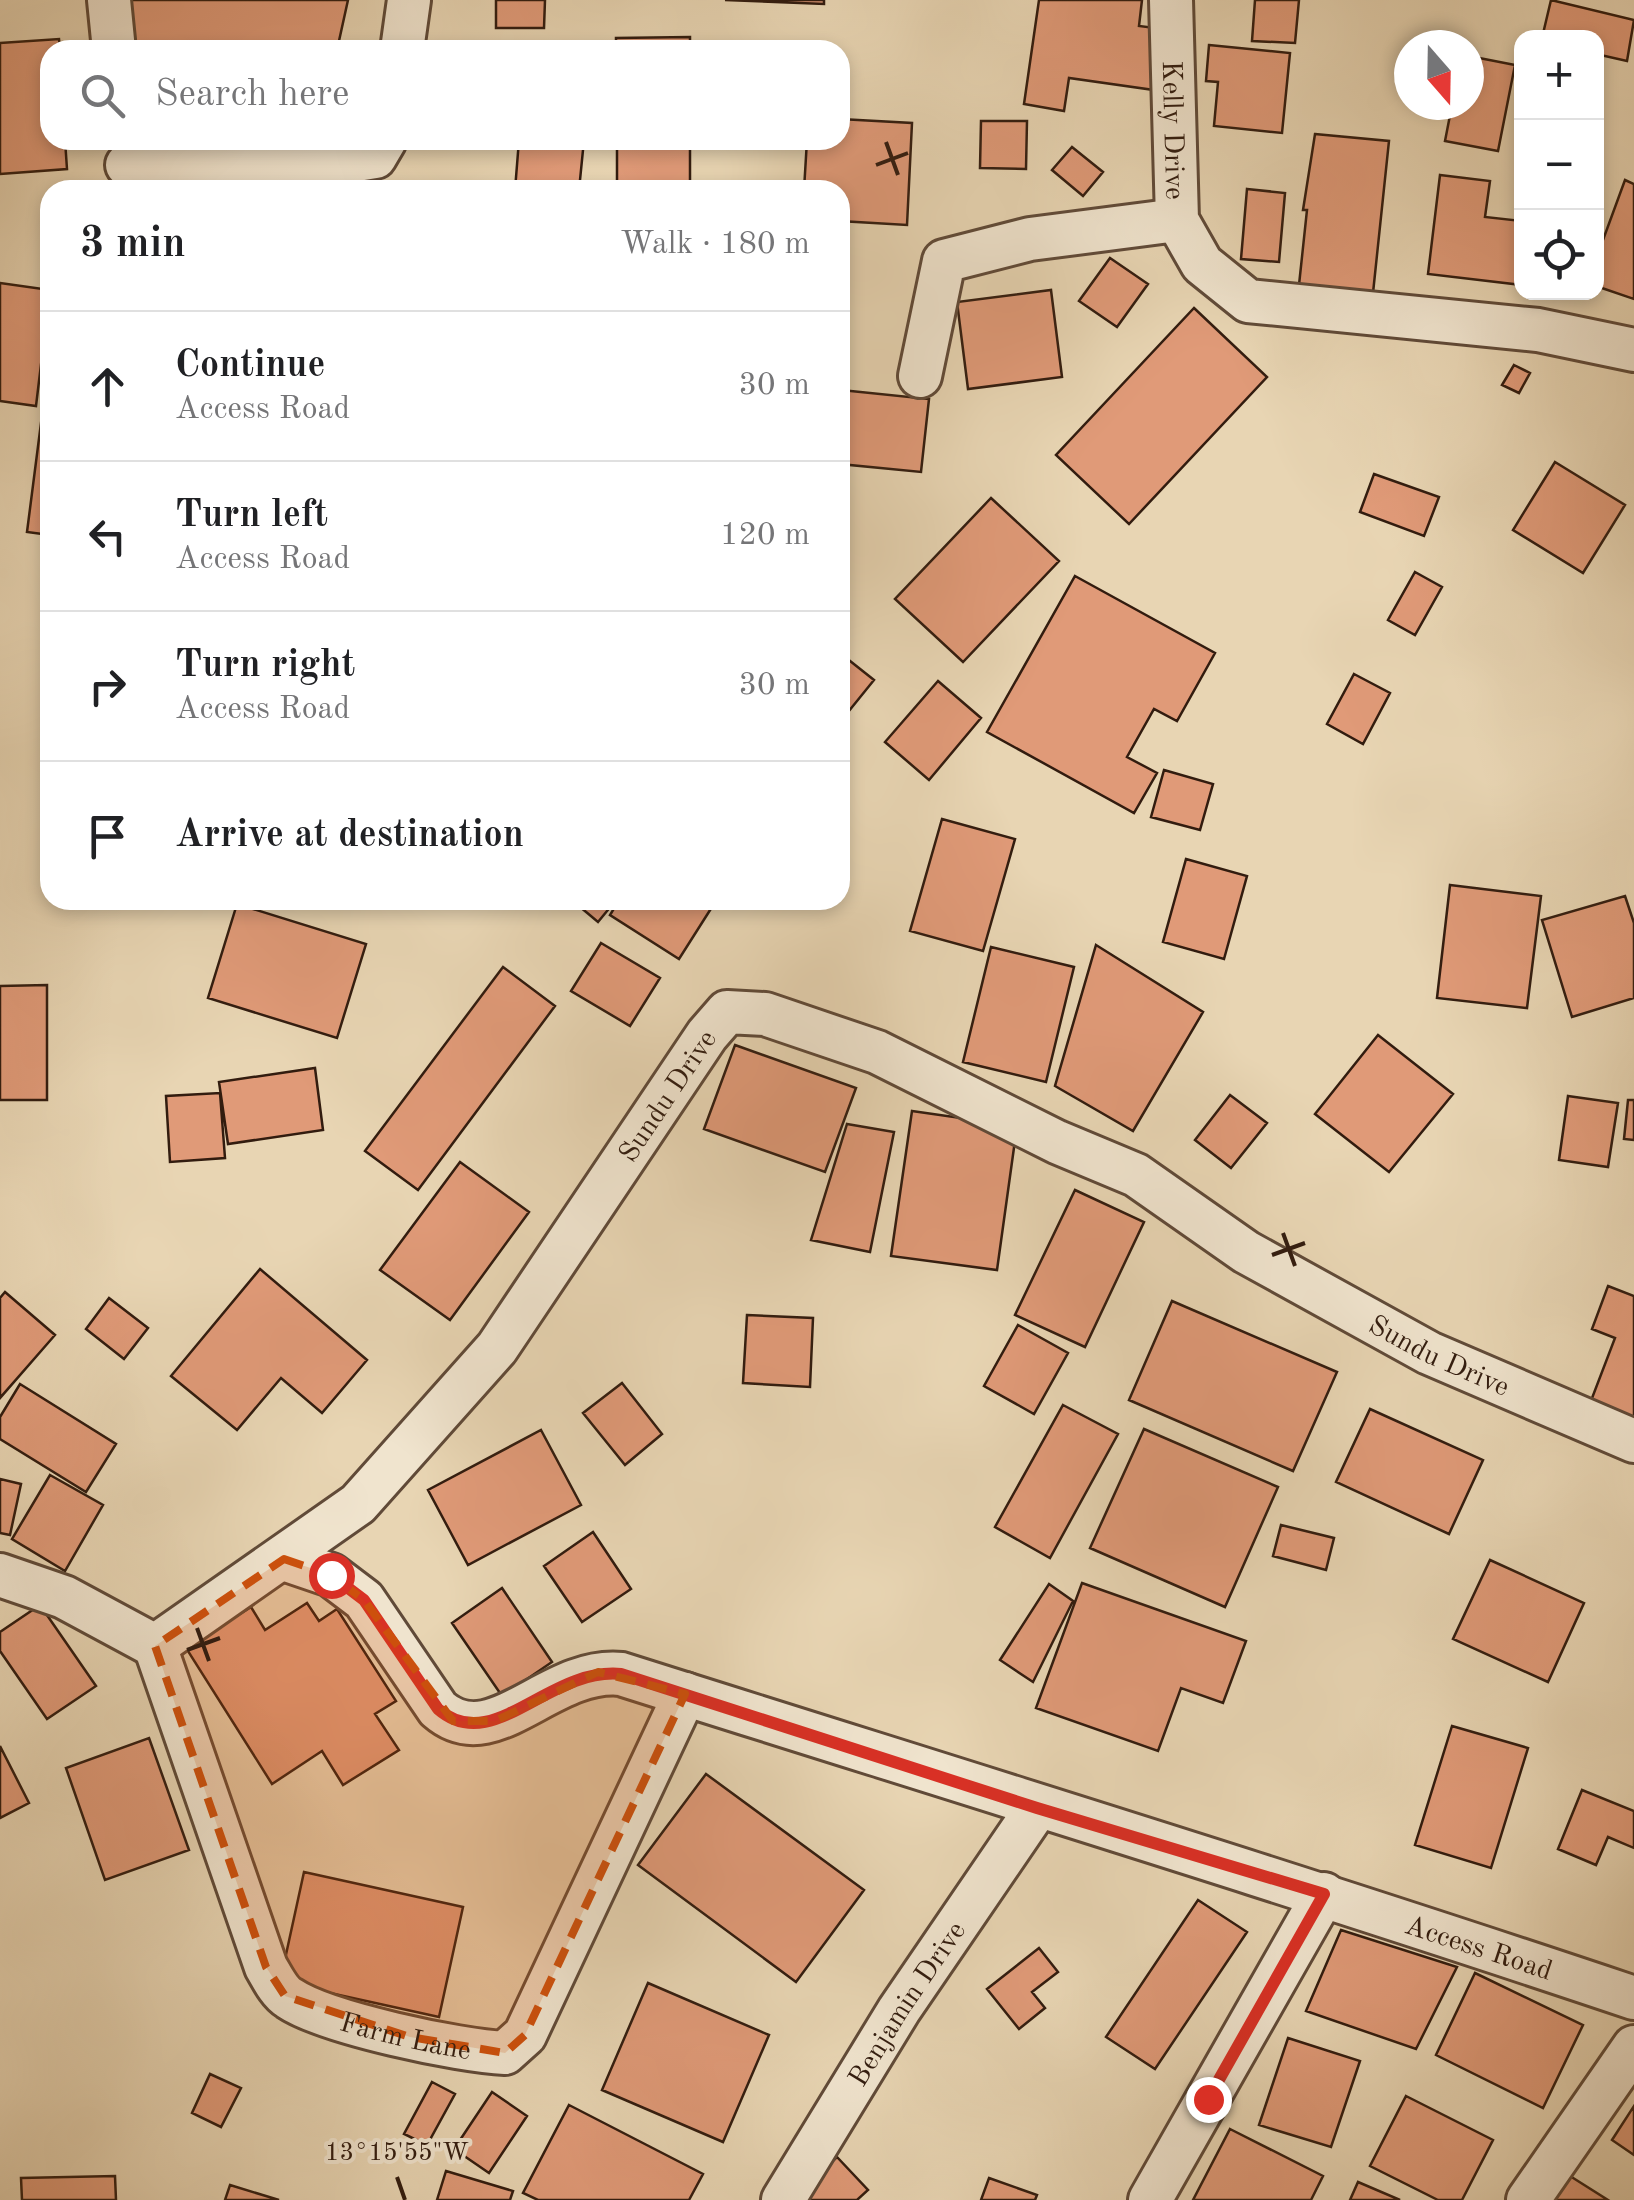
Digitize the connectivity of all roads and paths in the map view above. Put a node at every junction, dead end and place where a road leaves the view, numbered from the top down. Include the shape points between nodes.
1 (109, 0) edge
2 (409, 0) edge
3 (1172, 0) edge
4 (113, 40) edge
5 (403, 40) edge
6 (377, 150) edge
7 (126, 165) edge
8 (1177, 220) junction
9 (1634, 350) edge
10 (920, 376) dead end
11 (1634, 1441) edge
12 (284, 1559) junction
13 (0, 1574) edge
14 (155, 1646) junction
15 (685, 1694) junction
16 (1037, 1808) junction
17 (1324, 1894) junction
18 (1634, 1998) edge
19 (1634, 2047) edge
20 (783, 2200) edge
21 (1150, 2200) edge
22 (1528, 2200) edge

1 - 4 street
2 - 5 street
3 - 8 street, Kelly Drive
6 - 7 street via 344,162
8 - 9 street, Kelly Drive via 1202,264 1248,301 1538,330
8 - 10 street via 1030,239 944,261
11 - 12 street, Sundu Drive via 1429,1354 1246,1252 1136,1174 876,1052 765,1014 728,1012 497,1348 358,1504
12 - 14 street, Sundu Drive
12 - 15 street, Access Road via 331,1575 364,1600 452,1721 495,1721 598,1672
13 - 14 street via 64,1597
14 - 15 street, Farm Lane via 266,1967 286,1996 410,2037 480,2052 505,2053 525,2034
15 - 16 street, Access Road
16 - 17 street, Access Road
16 - 20 street, Benjamin Drive via 900,2010
17 - 18 street, Access Road
17 - 21 street
19 - 22 street

